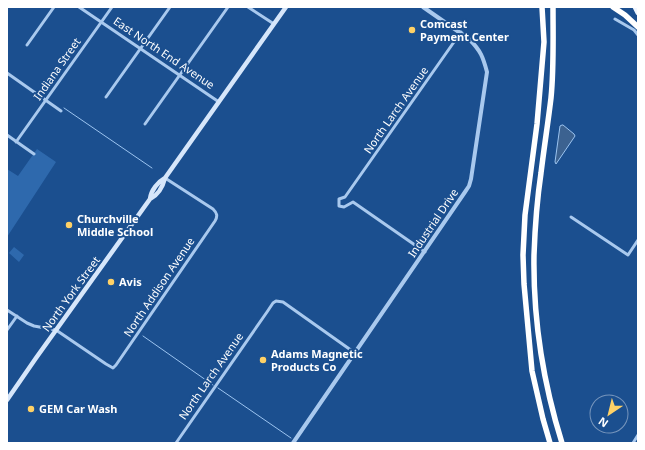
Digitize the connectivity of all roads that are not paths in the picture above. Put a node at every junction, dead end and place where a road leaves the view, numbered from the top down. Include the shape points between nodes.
1 (54, 7) edge
2 (79, 7) edge
3 (112, 7) edge
4 (170, 7) edge
5 (228, 7) edge
6 (248, 7) edge
7 (286, 7) edge
8 (422, 7) edge
9 (538, 7) edge
10 (542, 7) edge
11 (553, 7) edge
12 (613, 7) edge
13 (635, 7) edge
14 (638, 13) edge
15 (616, 19) dead end
16 (101, 22) junction
17 (274, 24) junction
18 (638, 26) edge
19 (461, 32) junction
20 (638, 35) edge
21 (544, 42) junction
22 (28, 44) dead end
23 (140, 48) junction
24 (7, 73) edge
25 (180, 75) junction
26 (106, 97) dead end
27 (46, 100) junction
28 (219, 102) junction
29 (61, 110) dead end
30 (146, 124) dead end
31 (7, 136) edge
32 (16, 142) junction
33 (34, 154) dead end
34 (165, 178) junction
35 (571, 217) dead end
36 (638, 240) edge
37 (425, 252) junction
38 (7, 310) edge
39 (17, 316) junction
40 (7, 330) edge
41 (56, 330) junction
42 (355, 353) junction
43 (7, 400) edge
44 (638, 435) edge
45 (176, 443) edge
46 (293, 443) edge
47 (550, 443) edge
48 (562, 443) edge
49 (633, 443) edge

1 - 22 street
2 - 16 street, East North End Avenue
3 - 16 street, Indiana Street
4 - 23 street
5 - 25 street
6 - 17 street
7 - 17 main road, North York Street
8 - 19 street, Industrial Drive
9 - 21 highway
10 - 21 highway
11 - 48 highway via 551,98 536,212 534,255 537,325 543,368
12 - 18 highway
13 - 14 main road
15 - 20 street
16 - 23 street, East North End Avenue
16 - 27 street, Indiana Street
17 - 28 main road, North York Street
19 - 37 street, Industrial Drive via 475,45 487,72 472,177 466,192
19 - 37 street, North Larch Avenue via 345,197 339,199 339,206 344,207 354,202
21 - 47 highway via 523,255 532,371
23 - 25 street, East North End Avenue
23 - 26 street
24 - 27 street
25 - 28 street, East North End Avenue
25 - 30 street
27 - 29 street
27 - 32 street, Indiana Street
28 - 34 main road, North York Street
31 - 32 street
32 - 33 street
34 - 41 main road, North York Street via 154,197 150,199
34 - 41 street, North Addison Avenue via 213,209 217,215 216,219 118,363 113,368
35 - 36 street via 628,256
37 - 42 street, Industrial Drive
38 - 39 street
39 - 40 street
39 - 41 street via 34,326
41 - 43 main road, North York Street
42 - 45 street, North Larch Avenue via 283,302 273,302
42 - 46 street, Industrial Drive
44 - 49 street

